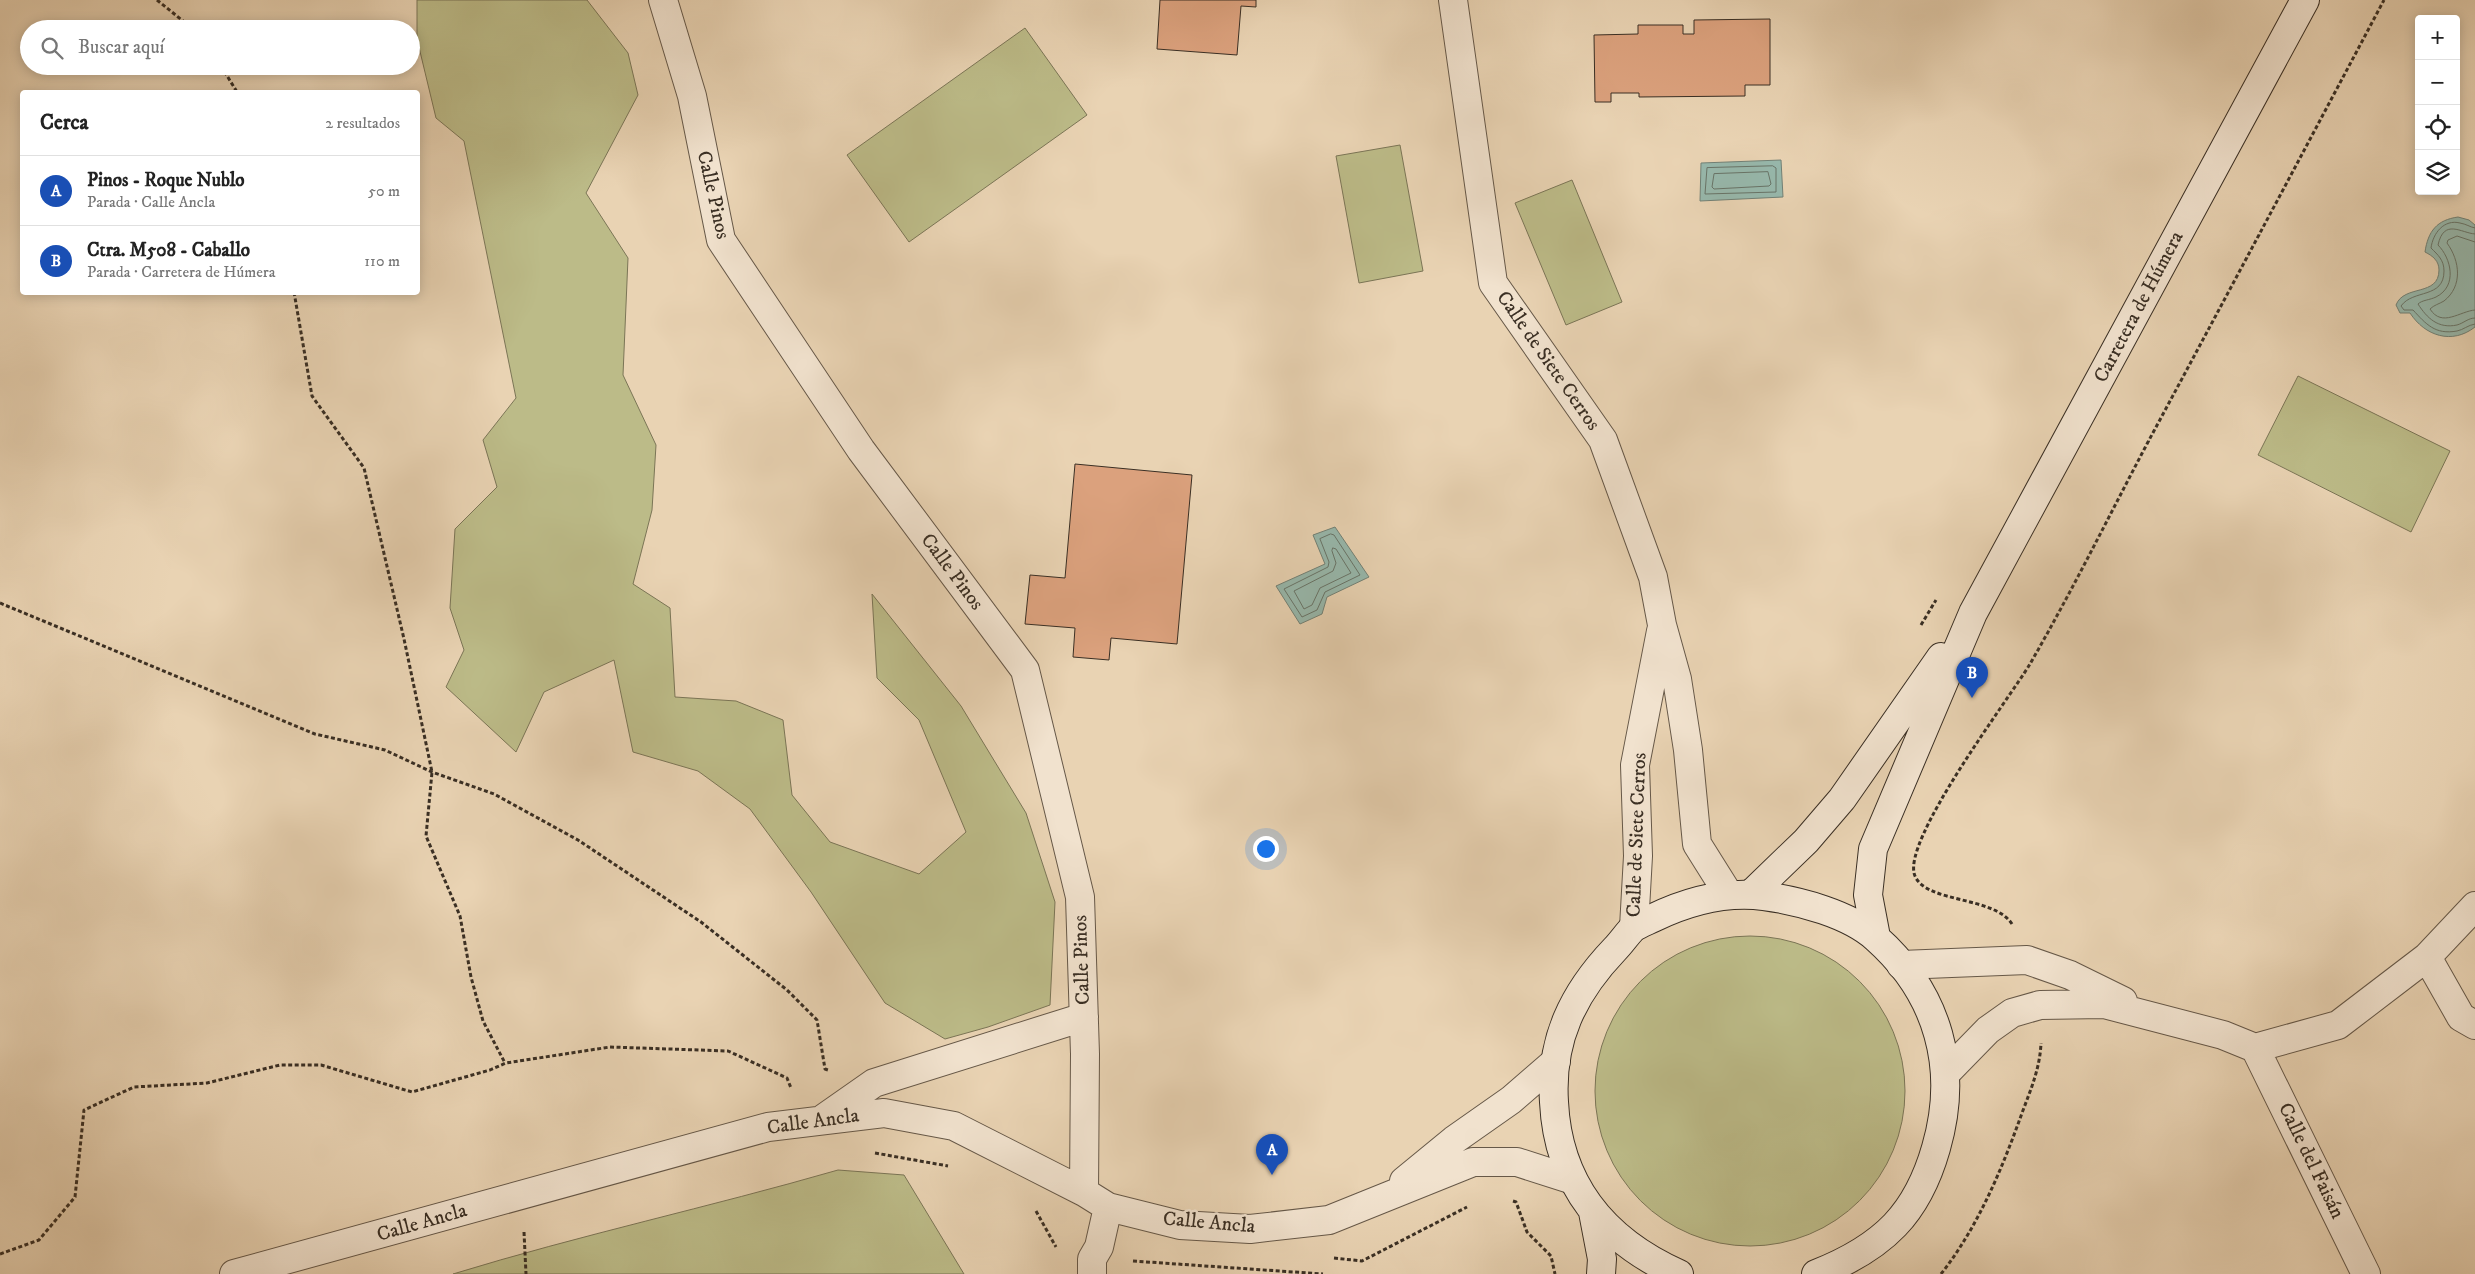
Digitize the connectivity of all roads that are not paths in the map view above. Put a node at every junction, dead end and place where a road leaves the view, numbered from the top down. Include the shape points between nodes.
1 (663, 0) edge
2 (1453, 0) edge
3 (2305, 0) edge
4 (1973, 613) junction
5 (1662, 625) junction
6 (1740, 894) junction
7 (2475, 906) edge
8 (1634, 927) junction
9 (1876, 937) junction
10 (2427, 957) junction
11 (1901, 964) junction
12 (2152, 1014) junction
13 (1084, 1017) junction
14 (2475, 1025) edge
15 (2255, 1048) junction
16 (1556, 1061) junction
17 (1946, 1073) junction
18 (822, 1120) junction
19 (1573, 1180) junction
20 (1084, 1192) junction
21 (1384, 1198) junction
22 (1108, 1207) junction
23 (1593, 1212) junction
24 (234, 1274) edge
25 (1092, 1274) edge
26 (1601, 1274) edge
27 (1679, 1274) edge
28 (1816, 1274) edge
29 (2366, 1274) edge

1 - 13 street, Calle Pinos via 692,96 721,240 861,450 1025,670 1080,897
2 - 5 street, Calle de Siete Cerros via 1494,282 1603,440 1653,577
3 - 4 street, Carretera de Húmera
4 - 6 street via 1842,799 1806,841
4 - 9 street via 1873,849 1868,895
5 - 6 street, Calle de Siete Cerros via 1677,679 1697,844
5 - 8 street, Calle de Siete Cerros via 1635,765 1638,856
6 - 8 street via 1699,900
6 - 9 street via 1799,901 1853,923
7 - 10 street
8 - 16 street via 1593,972 1570,1010
9 - 11 street
10 - 14 street via 2461,1017
10 - 15 street via 2338,1024
11 - 12 street via 2027,960 2070,975
11 - 17 street via 1930,1011 1940,1038
12 - 15 street via 2223,1034
12 - 17 street via 2104,1004 2040,1005 2012,1013 1988,1030
13 - 18 street via 874,1083
13 - 20 street, Calle Pinos
15 - 29 street, Calle del Faisán
16 - 19 street via 1553,1089 1555,1118 1560,1150
16 - 21 street, Calle Ancla via 1512,1100 1454,1140
17 - 28 street via 1942,1128 1927,1178 1895,1225 1848,1262
18 - 20 street, Calle Ancla via 884,1113 954,1126
18 - 24 street, Calle Ancla via 768,1127
19 - 21 street, Calle Ancla via 1518,1162 1473,1162
19 - 23 street
20 - 22 street, Calle Ancla
21 - 22 street, Calle Ancla via 1329,1220 1250,1229 1180,1224
22 - 25 street via 1099,1247 1092,1259
23 - 26 street via 1602,1259
23 - 27 street via 1609,1229 1652,1262

